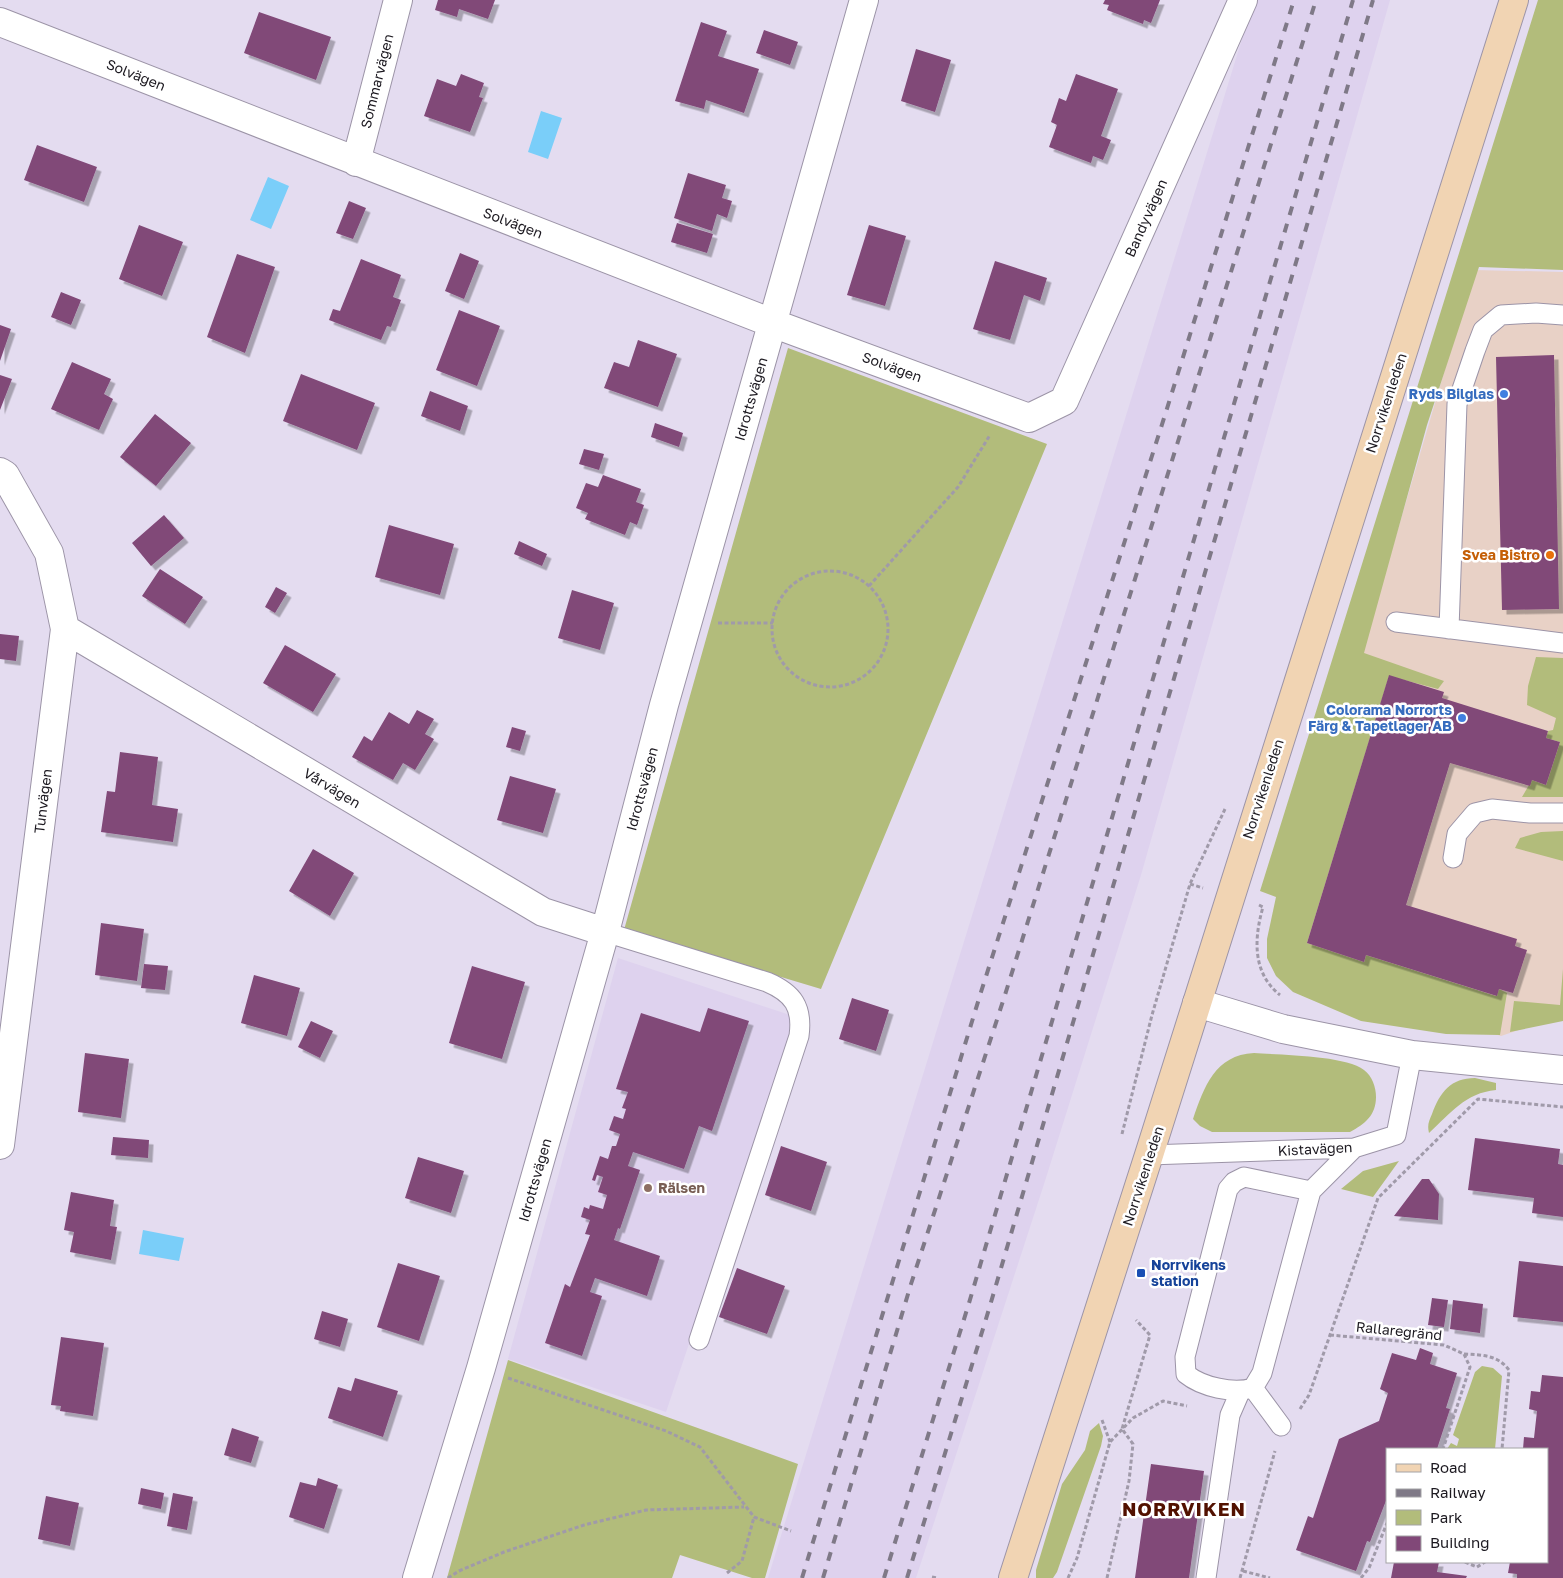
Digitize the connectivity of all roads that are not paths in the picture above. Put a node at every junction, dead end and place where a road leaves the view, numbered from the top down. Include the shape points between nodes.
1 (398, 0) edge
2 (864, 0) edge
3 (1243, 0) edge
4 (1514, 0) edge
5 (0, 22) edge
6 (356, 162) junction
7 (1563, 315) edge
8 (772, 323) junction
9 (1018, 414) joint
10 (0, 472) edge
11 (1396, 622) dead end
12 (1449, 628) junction
13 (65, 629) junction
14 (1563, 643) edge
15 (1563, 813) edge
16 (1453, 858) dead end
17 (605, 932) junction
18 (1198, 1003) junction
19 (1412, 1055) junction
20 (1563, 1070) edge
21 (0, 1145) edge
22 (1354, 1148) junction
23 (1150, 1155) junction
24 (1312, 1192) junction
25 (699, 1340) dead end
26 (1246, 1390) junction
27 (1281, 1426) road end
28 (417, 1578) edge
29 (1013, 1578) edge
30 (1206, 1578) edge

1 - 6 street, Sommarvägen
2 - 8 street, Idrottsvägen
3 - 9 street, Bandyvägen via 1064,401
4 - 18 main road, Norrvikenleden
5 - 6 street, Solvägen
6 - 8 street, Solvägen
7 - 12 lane via 1501,315 1483,330 1475,351 1457,404
8 - 9 street, Solvägen
8 - 17 street, Idrottsvägen via 664,705
10 - 13 street, Tunvägen via 5,475 49,553
11 - 12 lane
12 - 14 lane
13 - 17 street, Vårvägen via 542,912
13 - 21 street, Tunvägen
15 - 16 lane via 1492,809 1475,813 1457,834
17 - 25 lane via 783,989 795,1002 801,1019 799,1036
17 - 28 street, Idrottsvägen via 481,1368
18 - 19 street via 1283,1029
18 - 23 main road, Norrvikenleden
19 - 20 street
19 - 22 lane, Kistavägen via 1396,1135
22 - 23 lane, Kistavägen
22 - 24 lane
23 - 29 main road, Norrvikenleden
24 - 26 lane via 1262,1373
24 - 26 lane via 1244,1177 1228,1189 1185,1357 1186,1374 1195,1381
26 - 27 lane
26 - 30 lane via 1230,1415

